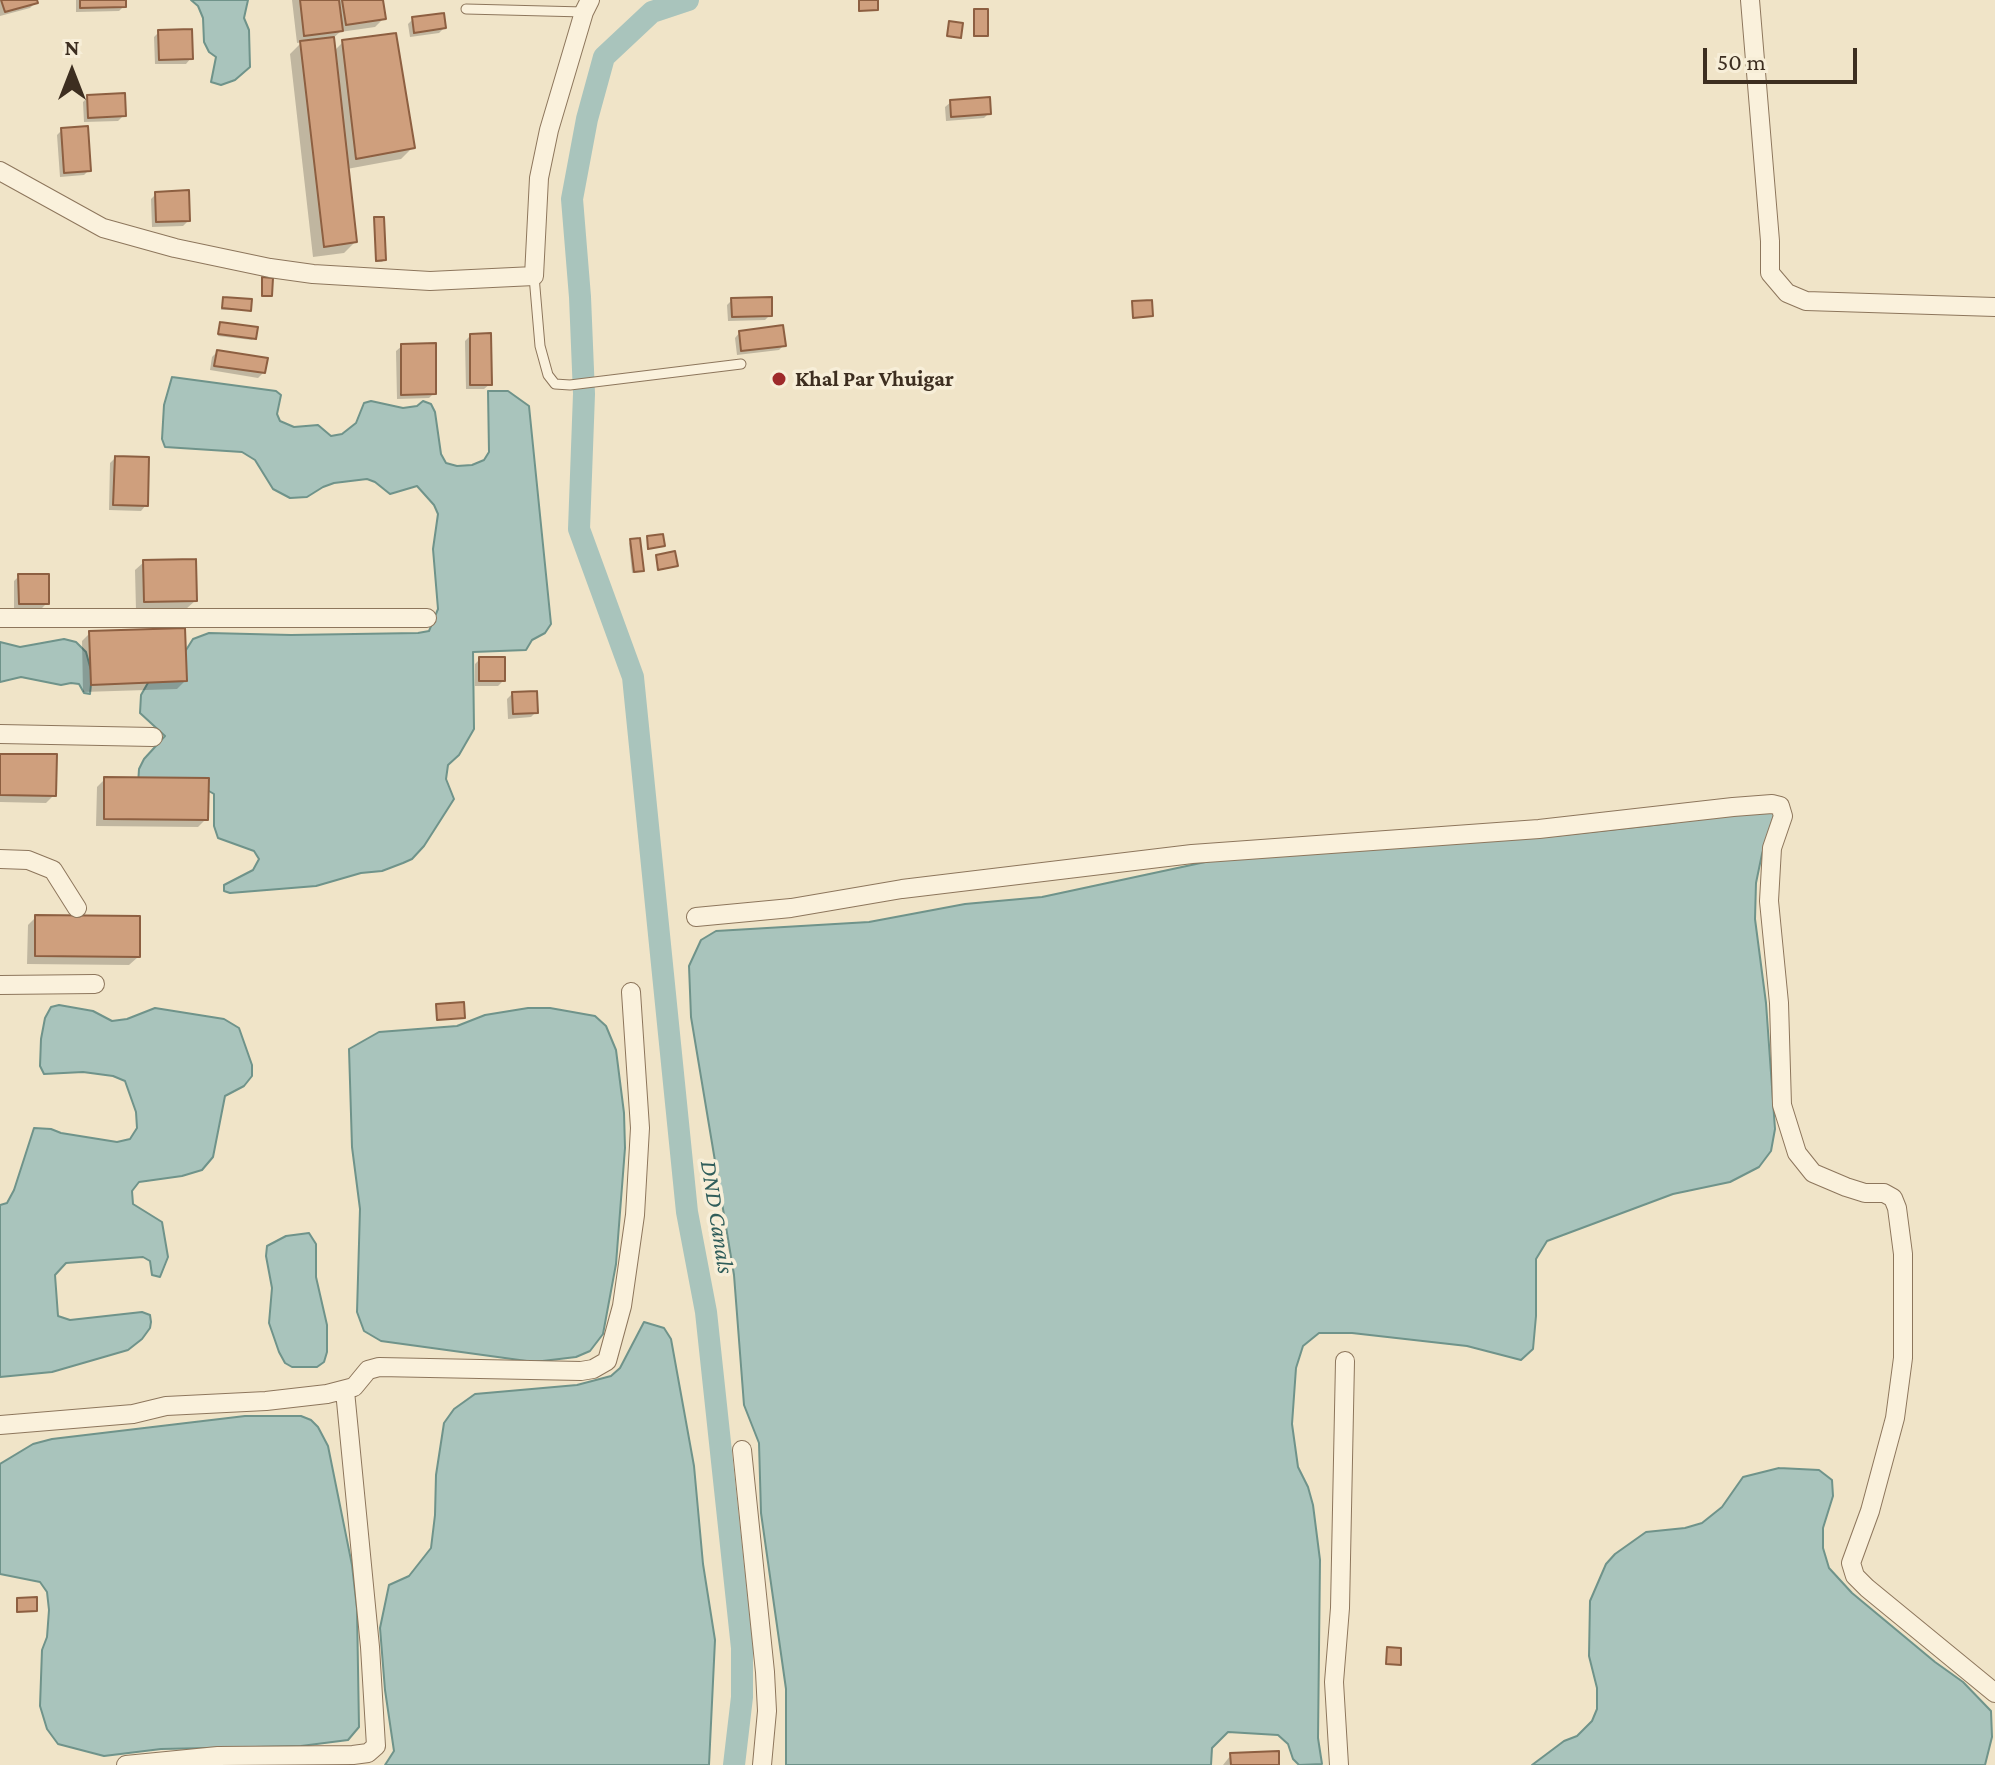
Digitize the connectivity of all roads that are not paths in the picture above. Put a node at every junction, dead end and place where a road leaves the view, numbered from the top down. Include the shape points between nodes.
1 (1750, 0) edge
2 (587, 6) edge
3 (466, 9) dead end
4 (0, 171) edge
5 (534, 276) junction
6 (1995, 307) edge
7 (741, 364) dead end
8 (0, 618) edge
9 (427, 618) dead end
10 (0, 734) edge
11 (153, 737) dead end
12 (0, 859) edge
13 (77, 908) dead end
14 (696, 917) dead end
15 (95, 984) dead end
16 (0, 985) edge
17 (631, 992) dead end
18 (1345, 1361) dead end
19 (345, 1391) junction
20 (0, 1425) edge
21 (742, 1450) dead end
22 (1995, 1693) edge
23 (126, 1765) edge
24 (762, 1765) edge
25 (1339, 1765) edge

1 - 6 street via 1770,273 1787,293 1806,301
2 - 3 lane
2 - 5 street via 539,178
4 - 5 street via 103,228 270,268 430,281
5 - 7 lane via 540,346 555,384
8 - 9 street
10 - 11 street
12 - 13 street via 28,860 53,870
14 - 22 street via 1192,854 1780,806 1783,816 1772,848 1769,901 1782,1105 1797,1153 1813,1173 1893,1198 1903,1254 1903,1358 1895,1418 1851,1563 1867,1588
15 - 16 street
17 - 19 street via 640,1128 635,1215 622,1306 607,1361 581,1371 379,1367
18 - 25 street via 1334,1682
19 - 20 street
19 - 23 street via 376,1746 353,1755 218,1756
21 - 24 street via 765,1672

